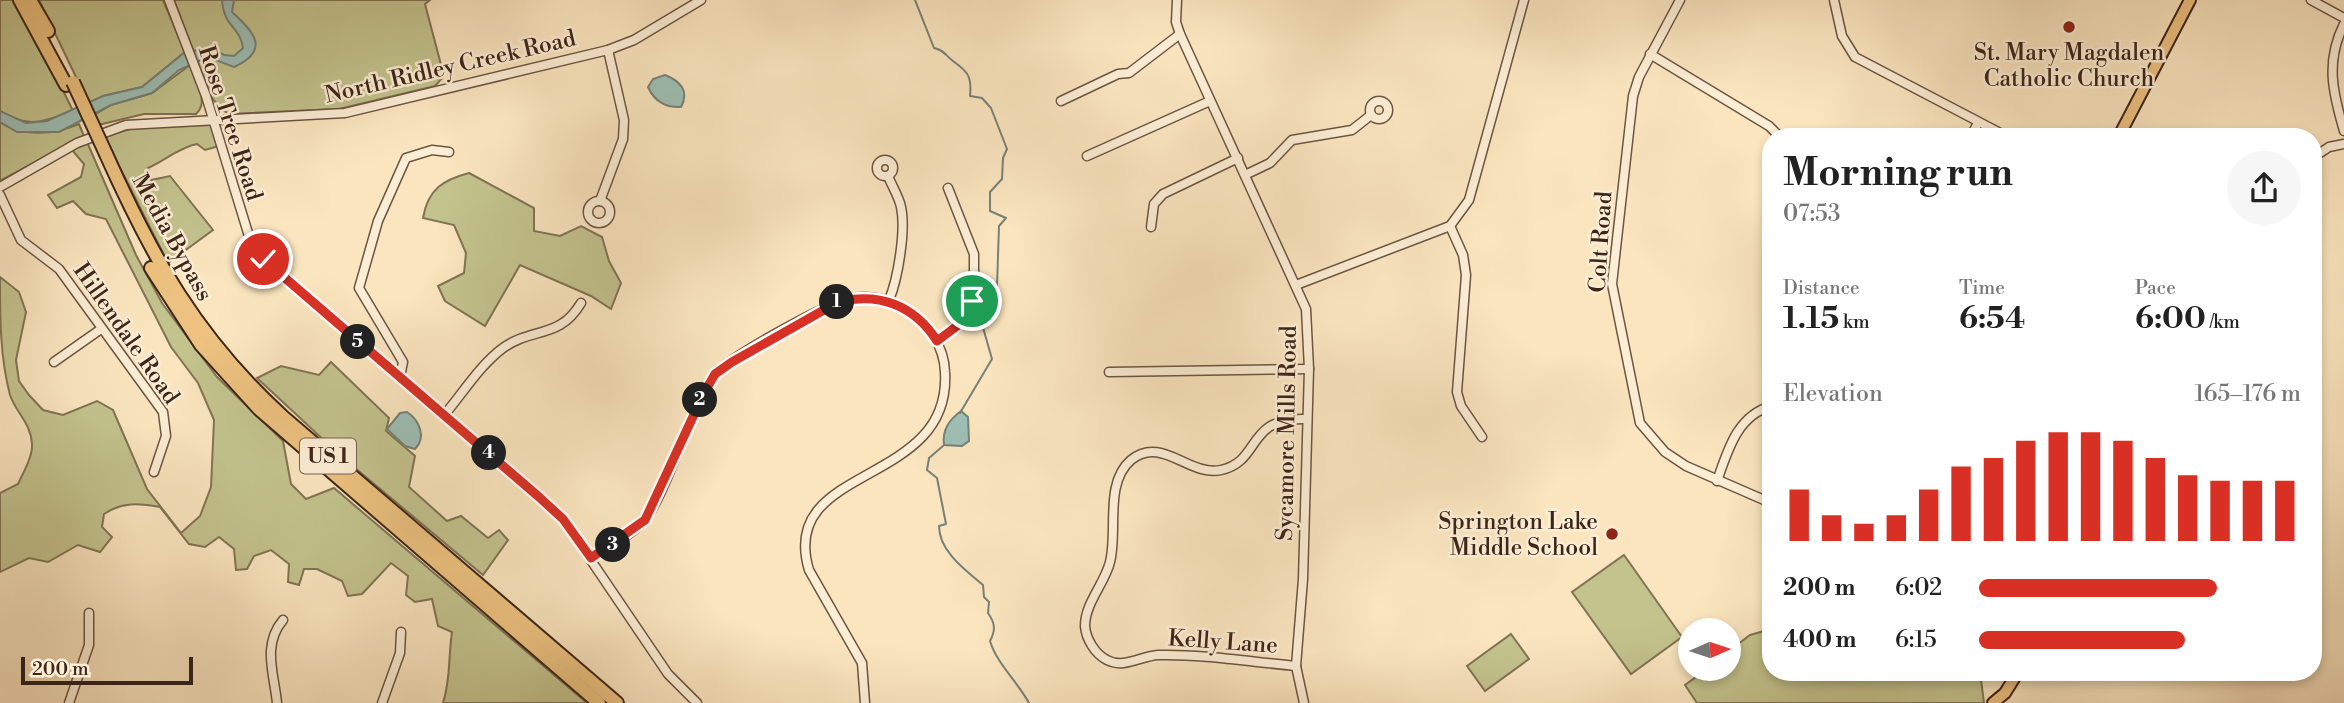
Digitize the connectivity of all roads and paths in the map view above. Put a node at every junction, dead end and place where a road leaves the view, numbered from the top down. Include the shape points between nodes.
1 (20, 0) edge
2 (30, 0) edge
3 (169, 0) edge
4 (701, 0) edge
5 (1177, 0) edge
6 (1524, 0) edge
7 (1680, 0) edge
8 (1834, 0) edge
9 (2190, 0) edge
10 (2311, 0) edge
11 (2344, 18) edge
12 (2344, 24) edge
13 (1180, 34) junction
14 (608, 50) junction
15 (1650, 54) junction
16 (69, 84) junction
17 (1061, 101) dead end
18 (1210, 101) junction
19 (1371, 114) dead end
20 (214, 119) junction
21 (1978, 123) junction
22 (1771, 128) edge
23 (1975, 128) edge
24 (1989, 128) edge
25 (2123, 128) edge
26 (2344, 131) edge
27 (2344, 144) edge
28 (449, 152) dead end
29 (2322, 152) edge
30 (102, 156) junction
31 (1087, 156) dead end
32 (1238, 158) junction
33 (1247, 174) junction
34 (888, 176) dead end
35 (0, 187) edge
36 (948, 188) dead end
37 (0, 195) edge
38 (600, 201) dead end
39 (1450, 226) junction
40 (1151, 227) dead end
41 (1296, 285) junction
42 (889, 300) junction
43 (581, 303) dead end
44 (101, 329) junction
45 (937, 341) junction
46 (54, 362) dead end
47 (1309, 369) junction
48 (1109, 372) dead end
49 (400, 377) junction
50 (1762, 411) edge
51 (445, 414) junction
52 (1307, 419) junction
53 (1482, 437) dead end
54 (154, 472) dead end
55 (1717, 481) junction
56 (1762, 499) edge
57 (591, 558) junction
58 (89, 613) dead end
59 (283, 620) dead end
60 (401, 632) dead end
61 (1296, 666) junction
62 (2012, 681) edge
63 (69, 703) edge
64 (277, 703) edge
65 (382, 703) edge
66 (599, 703) edge
67 (617, 703) edge
68 (697, 703) edge
69 (865, 703) edge
70 (1304, 703) edge
71 (1993, 703) edge

1 - 16 highway, Media Bypass / US 1
2 - 16 highway, Media Bypass / US 1
3 - 20 street, Rose Tree Road
4 - 14 street, North Ridley Creek Road via 634,40
5 - 13 street, Sycamore Mills Road
6 - 39 street via 1469,200
7 - 15 street, Colt Road
8 - 21 street via 1842,36 1855,57
9 - 25 main road
10 - 11 street
12 - 26 street via 2331,60 2330,78
13 - 17 street via 1129,73
13 - 18 street, Sycamore Mills Road
14 - 20 street, North Ridley Creek Road via 345,113
14 - 38 street via 624,120 623,139
15 - 22 street
15 - 55 street, Colt Road via 1633,96 1613,297 1640,423 1665,452
16 - 30 highway, Media Bypass / US 1, bridge
18 - 31 street
18 - 32 street, Sycamore Mills Road
19 - 33 street via 1352,130 1292,140 1270,163
20 - 35 street, North Ridley Creek Road via 105,130
20 - 49 street, Rose Tree Road via 252,246
21 - 23 street
21 - 24 street
27 - 29 street
28 - 49 street via 432,150 406,158 378,221 359,288 403,362
30 - 66 highway, Media Bypass / US 1 via 164,291 229,378 291,439
30 - 67 highway, Media Bypass / US 1 via 172,287 237,371 282,416
32 - 33 street, Sycamore Mills Road
32 - 40 street via 1163,194 1154,204
33 - 41 street, Sycamore Mills Road
34 - 42 street via 902,219 896,283
36 - 45 street via 974,254 974,282 965,320
37 - 44 street, Hillendale Road via 21,240 59,269
39 - 41 street
39 - 53 street via 1466,275 1457,392
41 - 47 street, Sycamore Mills Road via 1306,309
42 - 45 street via 915,316
42 - 57 street via 838,302 715,374 645,520
43 - 51 street via 559,328 502,349
44 - 46 street
44 - 54 street, Hillendale Road via 163,412 166,436
45 - 69 street via 945,361 946,382 936,421 911,450 830,497 810,519 804,537 809,570 862,663
47 - 48 street
47 - 52 street, Sycamore Mills Road
49 - 51 street, Rose Tree Road
50 - 55 street via 1738,429
51 - 57 street, Rose Tree Road via 563,519
52 - 61 street, Sycamore Mills Road
52 - 61 street, Kelly Lane via 1286,418 1270,425 1242,459 1218,471 1157,452 1132,459 1117,482 1110,562 1085,625 1098,654 1119,664 1165,655
55 - 56 street, Colt Road
57 - 68 street, Rose Tree Road via 668,674
58 - 63 street via 89,645
59 - 64 street via 275,629 270,653
60 - 65 street via 400,653
61 - 70 street, Sycamore Mills Road
62 - 71 main road

